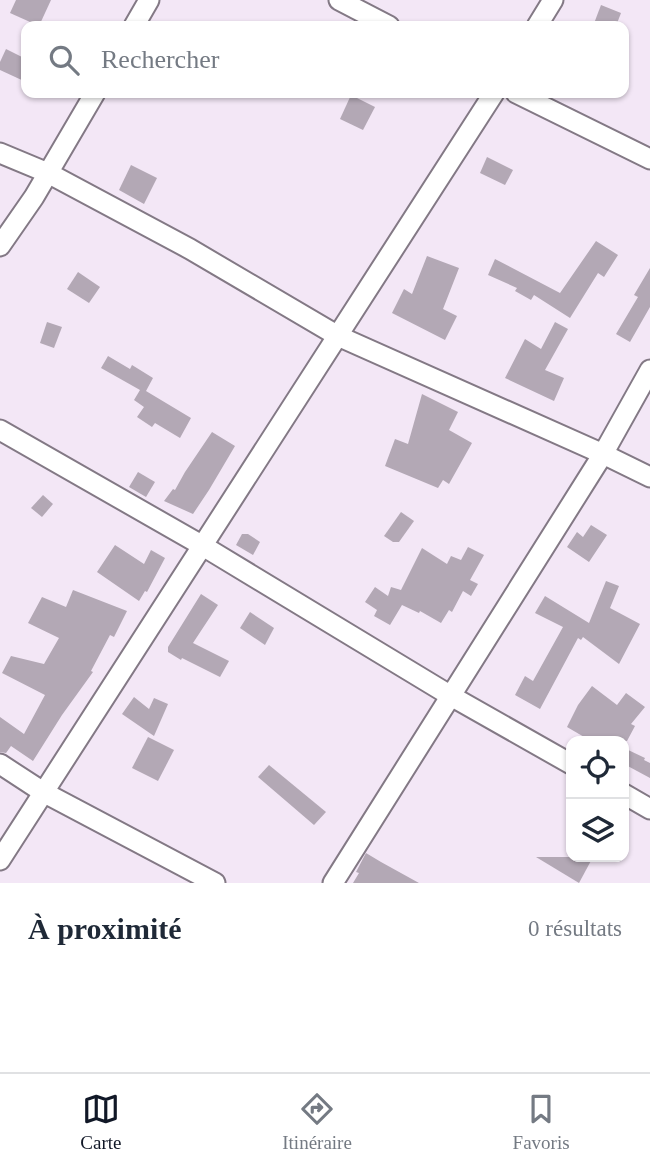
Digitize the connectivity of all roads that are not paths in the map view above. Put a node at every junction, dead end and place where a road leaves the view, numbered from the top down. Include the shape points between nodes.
1 (149, 0) edge
2 (339, 0) edge
3 (554, 0) edge
4 (137, 21) edge
5 (379, 21) edge
6 (540, 21) edge
7 (92, 98) edge
8 (491, 98) edge
9 (526, 98) edge
10 (0, 153) edge
11 (650, 159) edge
12 (48, 173) junction
13 (0, 246) edge
14 (338, 336) junction
15 (650, 370) edge
16 (0, 430) edge
17 (603, 454) junction
18 (650, 477) edge
19 (203, 546) junction
20 (451, 696) junction
21 (566, 761) edge
22 (0, 764) edge
23 (43, 792) junction
24 (629, 797) edge
25 (650, 809) edge
26 (0, 860) edge
27 (215, 883) edge
28 (333, 883) edge

1 - 4 street
2 - 5 street
3 - 6 street
7 - 12 street
8 - 14 street
9 - 11 street
10 - 12 street
12 - 13 street
12 - 14 street
14 - 17 street
14 - 19 street
15 - 17 street
16 - 19 street
17 - 18 street
17 - 20 street
19 - 20 street
19 - 23 street
20 - 21 street
20 - 28 street
22 - 23 street
23 - 26 street
23 - 27 street
24 - 25 street

